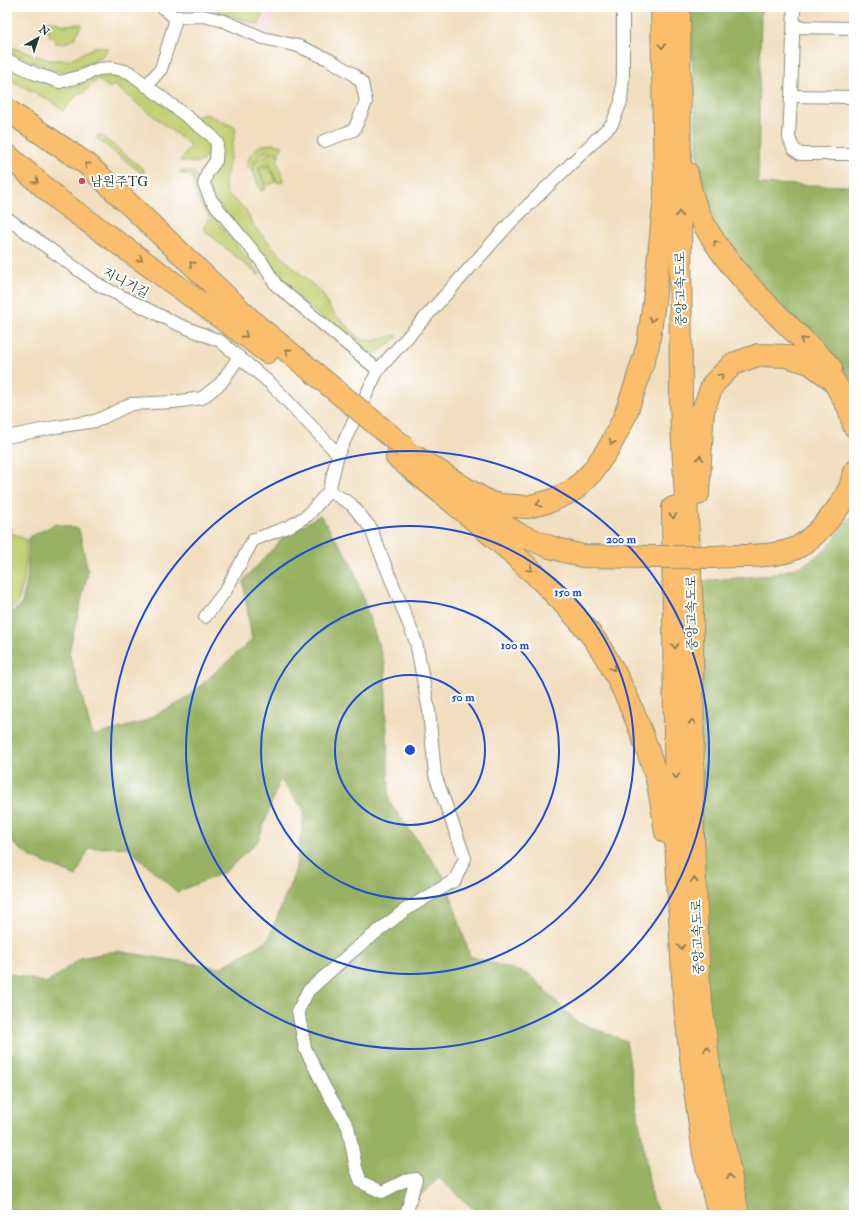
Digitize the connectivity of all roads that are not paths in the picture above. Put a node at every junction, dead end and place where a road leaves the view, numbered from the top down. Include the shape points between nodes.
1 (162, 7) edge
2 (624, 7) edge
3 (662, 7) edge
4 (679, 7) edge
5 (794, 7) edge
6 (174, 17) junction
7 (794, 27) junction
8 (854, 28) edge
9 (7, 60) edge
10 (146, 86) junction
11 (791, 96) junction
12 (854, 97) edge
13 (7, 110) edge
14 (680, 112) junction
15 (324, 142) dead end
16 (854, 154) edge
17 (7, 155) edge
18 (665, 197) junction
19 (7, 218) edge
20 (239, 357) junction
21 (378, 370) junction
22 (326, 391) junction
23 (854, 402) edge
24 (854, 426) edge
25 (7, 437) edge
26 (405, 453) junction
27 (338, 454) junction
28 (854, 472) edge
29 (328, 491) junction
30 (854, 497) edge
31 (480, 524) junction
32 (715, 561) junction
33 (650, 563) junction
34 (692, 609) junction
35 (205, 617) dead end
36 (680, 922) junction
37 (406, 1215) edge
38 (719, 1215) edge
39 (738, 1215) edge

1 - 6 street
2 - 21 street via 621,102 612,124 510,222
3 -> 18 highway, 중앙고속도로
4 - 14 highway, 중앙고속도로
5 - 7 street
6 - 10 street via 175,22 161,69
6 - 15 street via 203,16 224,21 263,38 298,46 328,59 352,74 362,83 366,102 359,121 354,130
7 - 8 street
7 - 11 street
9 - 10 street via 60,82 98,69 112,68 129,72
10 - 21 street via 212,136 217,143 216,161 207,173 204,184 211,200 262,262 276,285
11 - 12 street
11 - 16 street via 789,138 793,148 800,154
22 -> 13 highway via 88,165
23 -> 14 highway via 838,375 749,286 727,260 702,222 689,186
34 -> 14 highway, 중앙고속도로 via 682,407
17 -> 22 highway via 60,201
18 -> 26 highway via 648,345 636,384 625,416 610,446 592,472 574,490 551,501 527,507 491,503
18 -> 36 highway, 중앙고속도로 via 671,413 676,839
19 - 20 street, 지니기길 via 99,285 177,324 220,341
20 - 25 street via 221,383 202,398 131,404 96,421
20 - 27 street, 지니기길 via 271,384
21 - 27 street
22 - 26 highway
34 -> 24 highway via 703,410 713,384 733,364 758,355 786,356 804,361 833,380 849,408
26 - 31 highway
26 - 33 highway via 484,513 518,534 582,556
27 - 29 street
28 - 32 highway via 850,488 834,513 813,537 792,550
29 - 35 street via 308,515 290,526 253,540 226,590
29 - 37 street via 351,504 370,527 416,642 429,712 435,775 465,858 455,880 406,910 354,950 308,991 298,1011 305,1048 348,1127 361,1182 382,1192 404,1181 416,1179
30 - 32 highway via 842,517 819,544 796,559 735,566
31 - 33 highway via 516,543 550,556 584,564 620,567
31 -> 36 highway via 535,573 570,609 598,645 618,678 656,776
32 - 33 highway
39 -> 34 highway, 중앙고속도로 via 710,1073 699,989 692,836
36 -> 38 highway, 중앙고속도로 via 684,996 693,1075 704,1154

